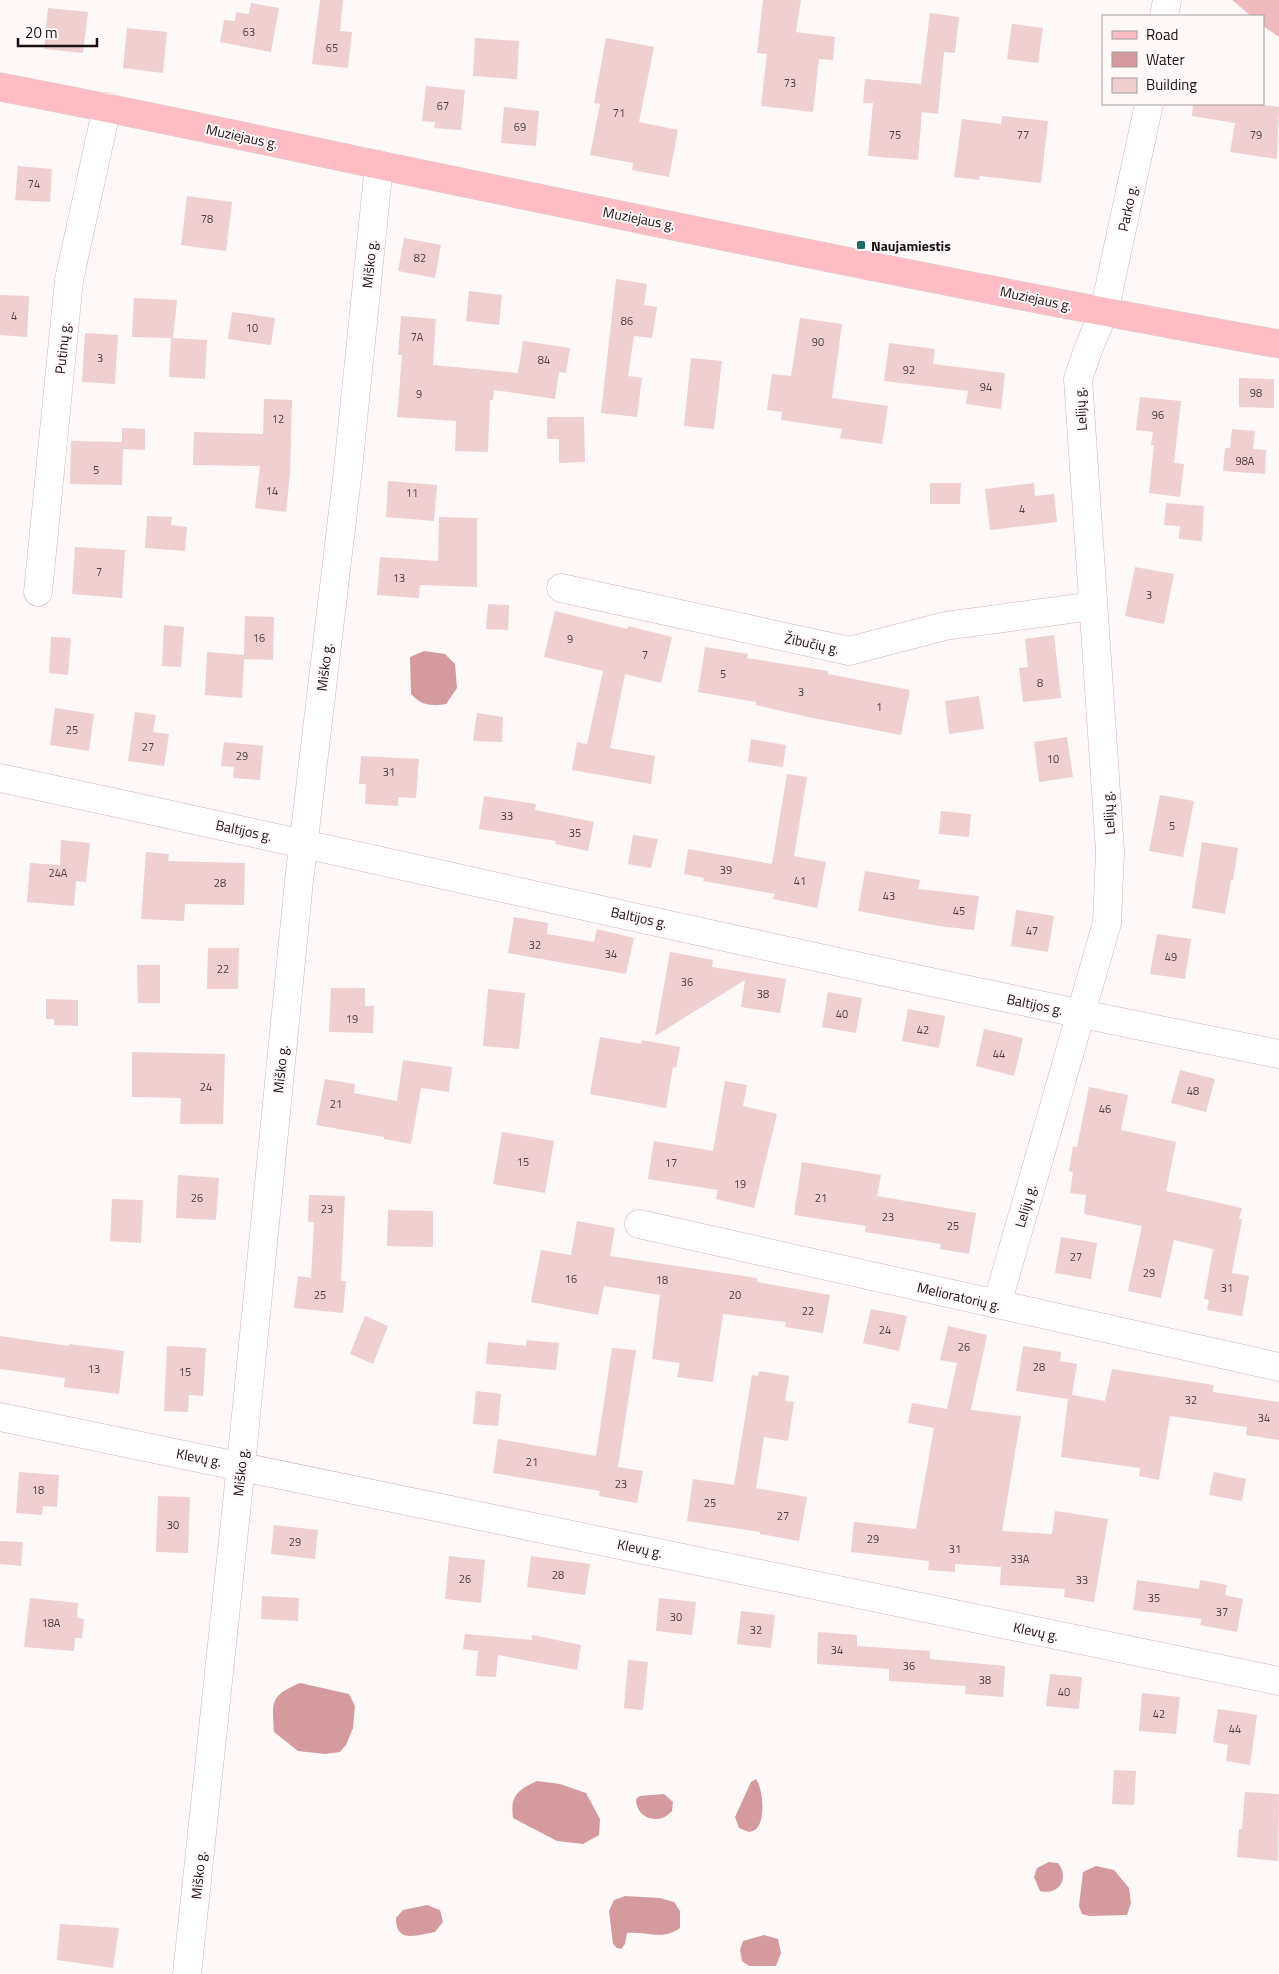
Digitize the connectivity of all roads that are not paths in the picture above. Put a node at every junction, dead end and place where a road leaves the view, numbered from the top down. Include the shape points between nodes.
1 (1167, 0) edge
2 (1164, 15) edge
3 (0, 87) edge
4 (1149, 105) edge
5 (107, 107) junction
6 (379, 165) junction
7 (1104, 312) junction
8 (1279, 344) edge
9 (561, 588) dead end
10 (38, 592) dead end
11 (1093, 606) junction
12 (0, 778) edge
13 (303, 842) junction
14 (1080, 1014) junction
15 (1279, 1054) edge
16 (639, 1224) dead end
17 (997, 1304) junction
18 (1279, 1367) edge
19 (0, 1417) edge
20 (241, 1465) junction
21 (1279, 1681) edge
22 (187, 1974) edge

1 - 2 street
3 - 5 main road, Muziejaus g.
4 - 7 street, Parko g.
5 - 6 main road, Muziejaus g.
5 - 10 street, Putinų g. via 69,280
6 - 7 main road, Muziejaus g.
6 - 13 street, Miško g. via 348,469
7 - 8 main road, Muziejaus g.
7 - 11 street, Lelijų g. via 1078,379
9 - 11 street, Žibučių g. via 849,651 944,626
11 - 14 street, Lelijų g. via 1110,851 1107,923
12 - 13 street, Baltijos g.
13 - 14 street, Baltijos g.
13 - 20 street, Miško g.
14 - 15 street, Baltijos g.
14 - 17 street, Lelijų g.
16 - 17 street, Melioratorių g.
17 - 18 street, Melioratorių g.
19 - 20 street, Klevų g.
20 - 21 street, Klevų g.
20 - 22 street, Miško g.

